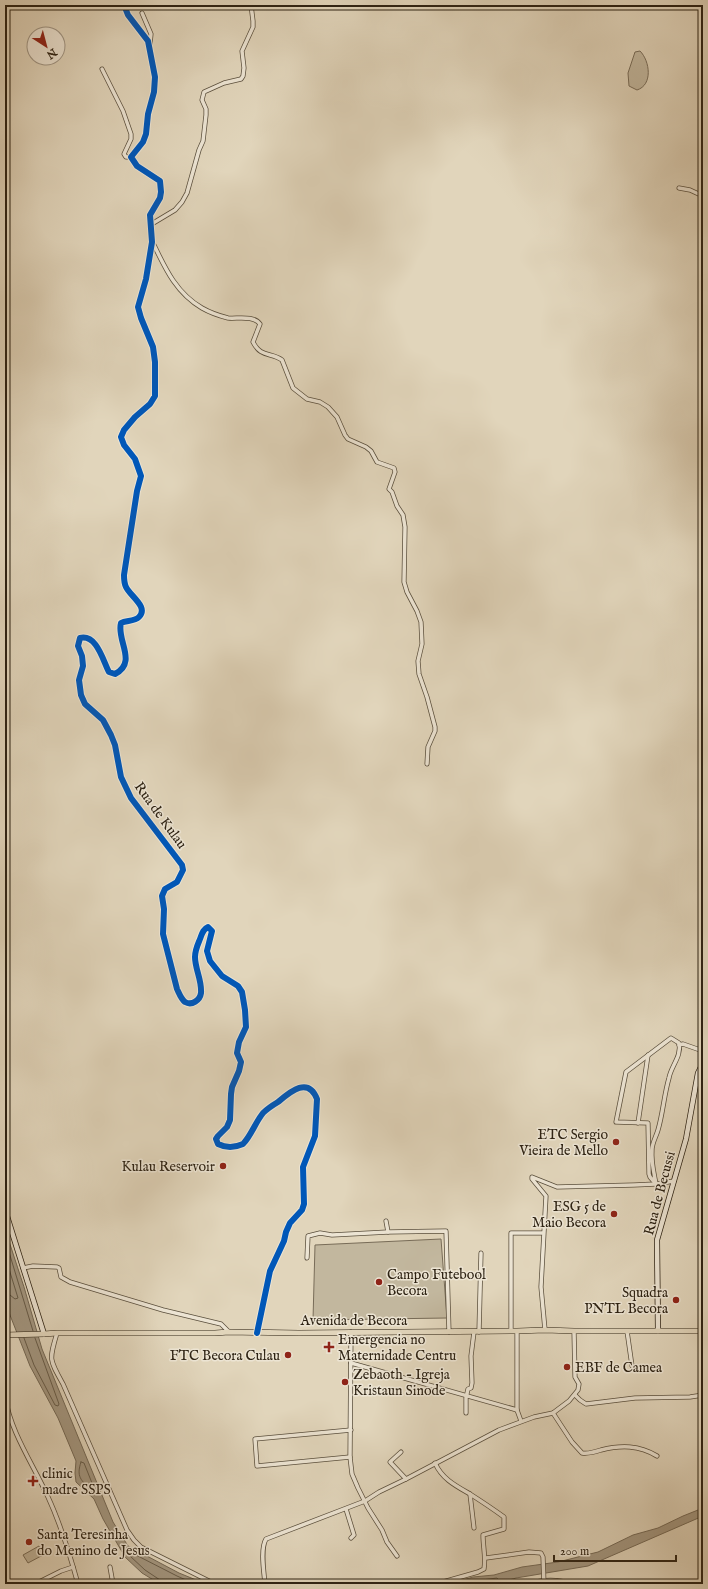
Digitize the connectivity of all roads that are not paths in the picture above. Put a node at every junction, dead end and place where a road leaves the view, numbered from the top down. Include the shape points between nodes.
1 (124, 5) edge
2 (251, 5) edge
3 (142, 13) dead end
4 (150, 47) junction
5 (102, 69) dead end
6 (131, 158) junction
7 (679, 188) dead end
8 (703, 196) edge
9 (150, 225) junction
10 (152, 242) junction
11 (428, 764) dead end
12 (679, 1045) junction
13 (703, 1052) edge
14 (648, 1055) junction
15 (703, 1063) edge
16 (638, 1123) junction
17 (674, 1181) junction
18 (656, 1184) junction
19 (5, 1210) edge
20 (386, 1221) dead end
21 (388, 1232) junction
22 (543, 1233) junction
23 (481, 1253) dead end
24 (307, 1258) dead end
25 (23, 1268) junction
26 (545, 1330) junction
27 (514, 1331) junction
28 (574, 1331) junction
29 (627, 1331) junction
30 (658, 1331) junction
31 (703, 1331) edge
32 (229, 1332) junction
33 (351, 1332) junction
34 (449, 1332) junction
35 (477, 1332) junction
36 (57, 1333) junction
37 (257, 1333) junction
38 (5, 1334) edge
39 (41, 1334) junction
40 (351, 1362) junction
41 (632, 1366) dead end
42 (466, 1395) junction
43 (575, 1395) junction
44 (703, 1395) edge
45 (5, 1397) edge
46 (517, 1410) junction
47 (466, 1413) dead end
48 (553, 1413) junction
49 (521, 1422) junction
50 (351, 1430) junction
51 (401, 1452) dead end
52 (656, 1456) dead end
53 (350, 1457) junction
54 (435, 1463) junction
55 (406, 1480) junction
56 (470, 1494) junction
57 (365, 1501) junction
58 (346, 1509) junction
59 (474, 1528) dead end
60 (351, 1538) dead end
61 (397, 1556) dead end
62 (486, 1558) junction
63 (73, 1567) junction
64 (110, 1567) dead end
65 (544, 1580) edge
66 (35, 1584) edge
67 (78, 1584) edge
68 (113, 1584) edge
69 (215, 1584) edge
70 (265, 1584) edge
71 (436, 1584) edge
72 (526, 1584) edge
73 (575, 1584) edge

1 - 4 street
2 - 9 street via 253,21 242,51 244,76 204,92 202,100 206,115 203,141 187,193 175,210
3 - 4 street via 151,34
4 - 6 street via 155,76 154,92 146,134
5 - 6 street via 127,123 131,139 124,154
6 - 9 street, Rua de Kulau via 137,166 160,181 160,198 150,215
7 - 8 street
9 - 10 street, Rua de Kulau
10 - 11 street via 168,274 187,297 212,313 228,318 258,321 260,324 253,342 255,346 266,355 282,360 293,388 308,399 328,406 348,439 366,447 377,462 394,468 389,489 403,515 404,582 421,622 419,674 435,727 428,747
10 - 37 street, Rua de Kulau via 138,307 153,347 155,396 124,430 121,437 135,459 141,476 124,575 126,588 139,603 142,612 136,619 120,623 126,660 121,670 115,674 109,672 91,640 80,638 78,646 83,666 79,687 85,704 99,715 112,735 122,777 129,794 182,865 183,870 177,882 165,889 162,896 163,934 180,995 188,1003 200,998 201,985 195,957 202,934 208,927 212,931 207,951 210,962 222,976 238,986 242,992 246,1027 237,1053 241,1062 232,1087 230,1120 216,1139 218,1144 231,1148 243,1144 264,1112 295,1089 307,1087 317,1099 315,1136 303,1167 304,1204 290,1223 270,1271
12 - 13 street
12 - 14 street via 671,1038
12 - 18 street via 678,1057 668,1078 653,1143 652,1162
14 - 16 street
14 - 16 street via 626,1072 616,1122
15 - 17 street, Rua de Becussi via 698,1073 687,1132
16 - 18 street via 648,1124 649,1174
17 - 18 street
17 - 30 street, Rua de Becussi via 657,1240
18 - 22 street via 557,1187 534,1177 532,1179 546,1196
19 - 25 street
20 - 21 street
21 - 24 street via 311,1234 308,1236
21 - 34 street via 446,1231
22 - 26 street via 541,1287
22 - 27 street via 511,1233
23 - 35 street
25 - 32 street via 57,1267 61,1277 70,1282 163,1310 221,1324
25 - 39 street
26 - 27 main road, Avenida de Becora
26 - 28 main road, Avenida de Becora
27 - 35 main road, Avenida de Becora
27 - 46 street
28 - 29 main road, Avenida de Becora
28 - 43 street via 575,1377 579,1384
29 - 30 main road, Avenida de Becora
29 - 41 street
30 - 31 main road, Avenida de Becora
32 - 36 main road, Avenida de Becora
32 - 37 main road, Avenida de Becora
33 - 34 main road, Avenida de Becora
33 - 37 main road, Avenida de Becora
33 - 40 street
34 - 35 main road, Avenida de Becora
35 - 42 street via 471,1356 472,1383
36 - 39 main road, Avenida de Becora
36 - 69 street via 50,1356 53,1366 127,1530 141,1546
38 - 39 main road, Avenida de Becora
40 - 42 street
40 - 50 street
42 - 46 street
42 - 47 street
43 - 44 street via 586,1404 635,1398
43 - 48 street
45 - 63 street via 7,1411 49,1498
46 - 49 street
48 - 49 street via 534,1416
48 - 52 street via 582,1454 636,1447 647,1449
49 - 54 street via 499,1430
50 - 53 street
50 - 53 street via 255,1439 257,1466
51 - 55 street via 390,1462
53 - 57 street via 352,1474
54 - 55 street
54 - 56 street via 452,1485
55 - 57 street
56 - 59 street
56 - 62 street via 504,1517 504,1529 483,1535
57 - 58 street
57 - 61 street
58 - 60 street via 354,1535
58 - 70 street via 266,1539 263,1551
62 - 65 street via 541,1553
62 - 71 street via 484,1569
63 - 66 street
63 - 67 street
64 - 68 street
65 - 72 street
65 - 73 street via 560,1580

